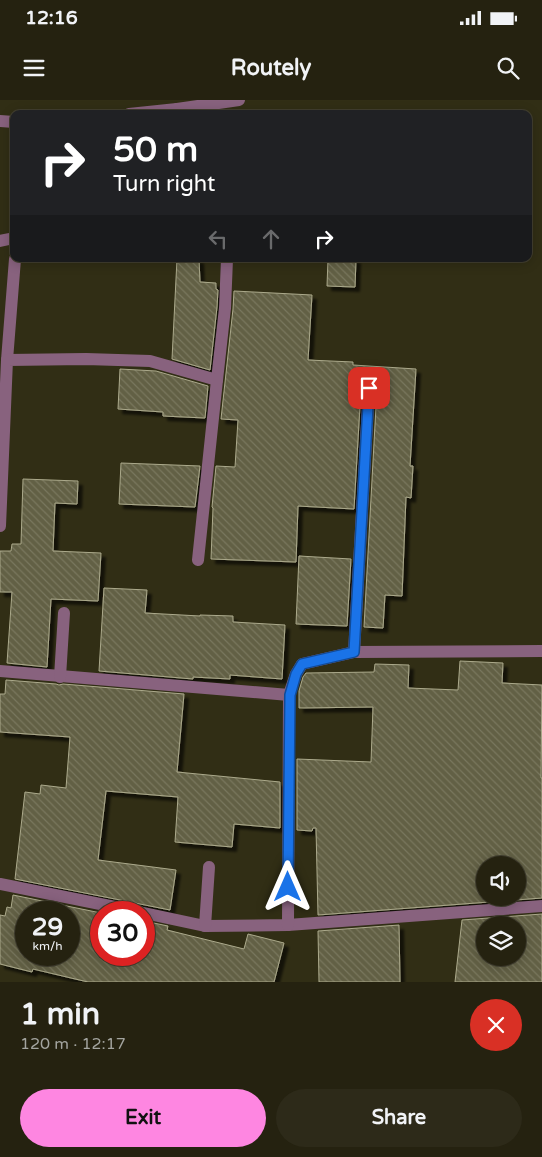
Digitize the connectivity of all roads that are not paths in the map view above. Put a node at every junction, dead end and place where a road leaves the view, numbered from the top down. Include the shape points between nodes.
1 (239, 100) edge
2 (183, 110) edge
3 (15, 262) edge
4 (227, 262) edge
5 (7, 360) junction
6 (217, 380) junction
7 (369, 388) dead end
8 (0, 526) edge
9 (198, 560) dead end
10 (64, 613) dead end
11 (542, 651) edge
12 (354, 652) junction
13 (0, 671) edge
14 (60, 677) junction
15 (290, 695) junction
16 (209, 867) dead end
17 (0, 884) edge
18 (90, 902) edge
19 (542, 906) edge
20 (155, 915) edge
21 (288, 925) junction
22 (205, 926) junction

1 - 2 street
3 - 5 street
4 - 6 street
5 - 6 street via 150,361
5 - 8 street
6 - 9 street
7 - 12 street
10 - 14 street
11 - 12 street
12 - 15 street via 302,664
13 - 14 street
14 - 15 street
15 - 21 street
16 - 22 street
17 - 18 street
19 - 21 street
20 - 22 street
21 - 22 street

